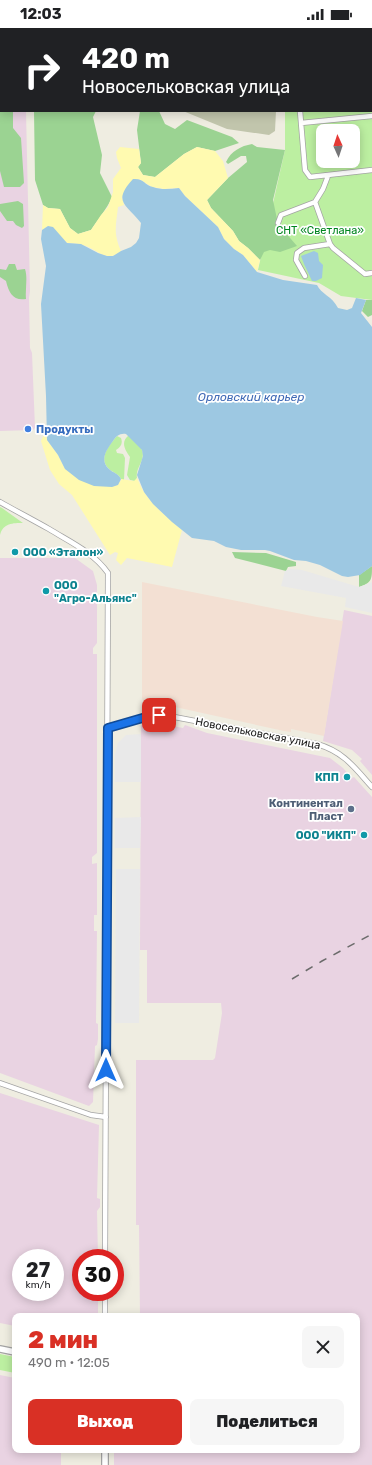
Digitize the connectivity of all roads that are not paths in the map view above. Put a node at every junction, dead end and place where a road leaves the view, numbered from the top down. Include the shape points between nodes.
1 (300, 112) edge
2 (372, 116) edge
3 (301, 123) junction
4 (372, 170) edge
5 (328, 176) junction
6 (316, 202) junction
7 (278, 223) dead end
8 (330, 244) junction
9 (372, 273) edge
10 (305, 276) dead end
11 (0, 502) edge
12 (108, 728) junction
13 (372, 786) edge
14 (0, 1083) edge
15 (106, 1117) junction
16 (105, 1249) edge
17 (105, 1301) edge
18 (105, 1313) edge
19 (0, 1349) edge
20 (12, 1351) edge
21 (105, 1453) edge
22 (105, 1465) edge

1 - 3 street
2 - 3 street
3 - 5 street via 305,170 310,177
4 - 5 street
5 - 6 street
6 - 7 street via 281,215
6 - 8 street
8 - 9 street via 365,274
8 - 10 street via 304,248 297,253 296,260
11 - 12 street via 93,556 108,573
12 - 13 street, Новосельковская улица via 159,715 317,744 340,754
12 - 15 street
14 - 15 street via 91,1115
15 - 16 street
17 - 18 street
19 - 20 street
21 - 22 street

